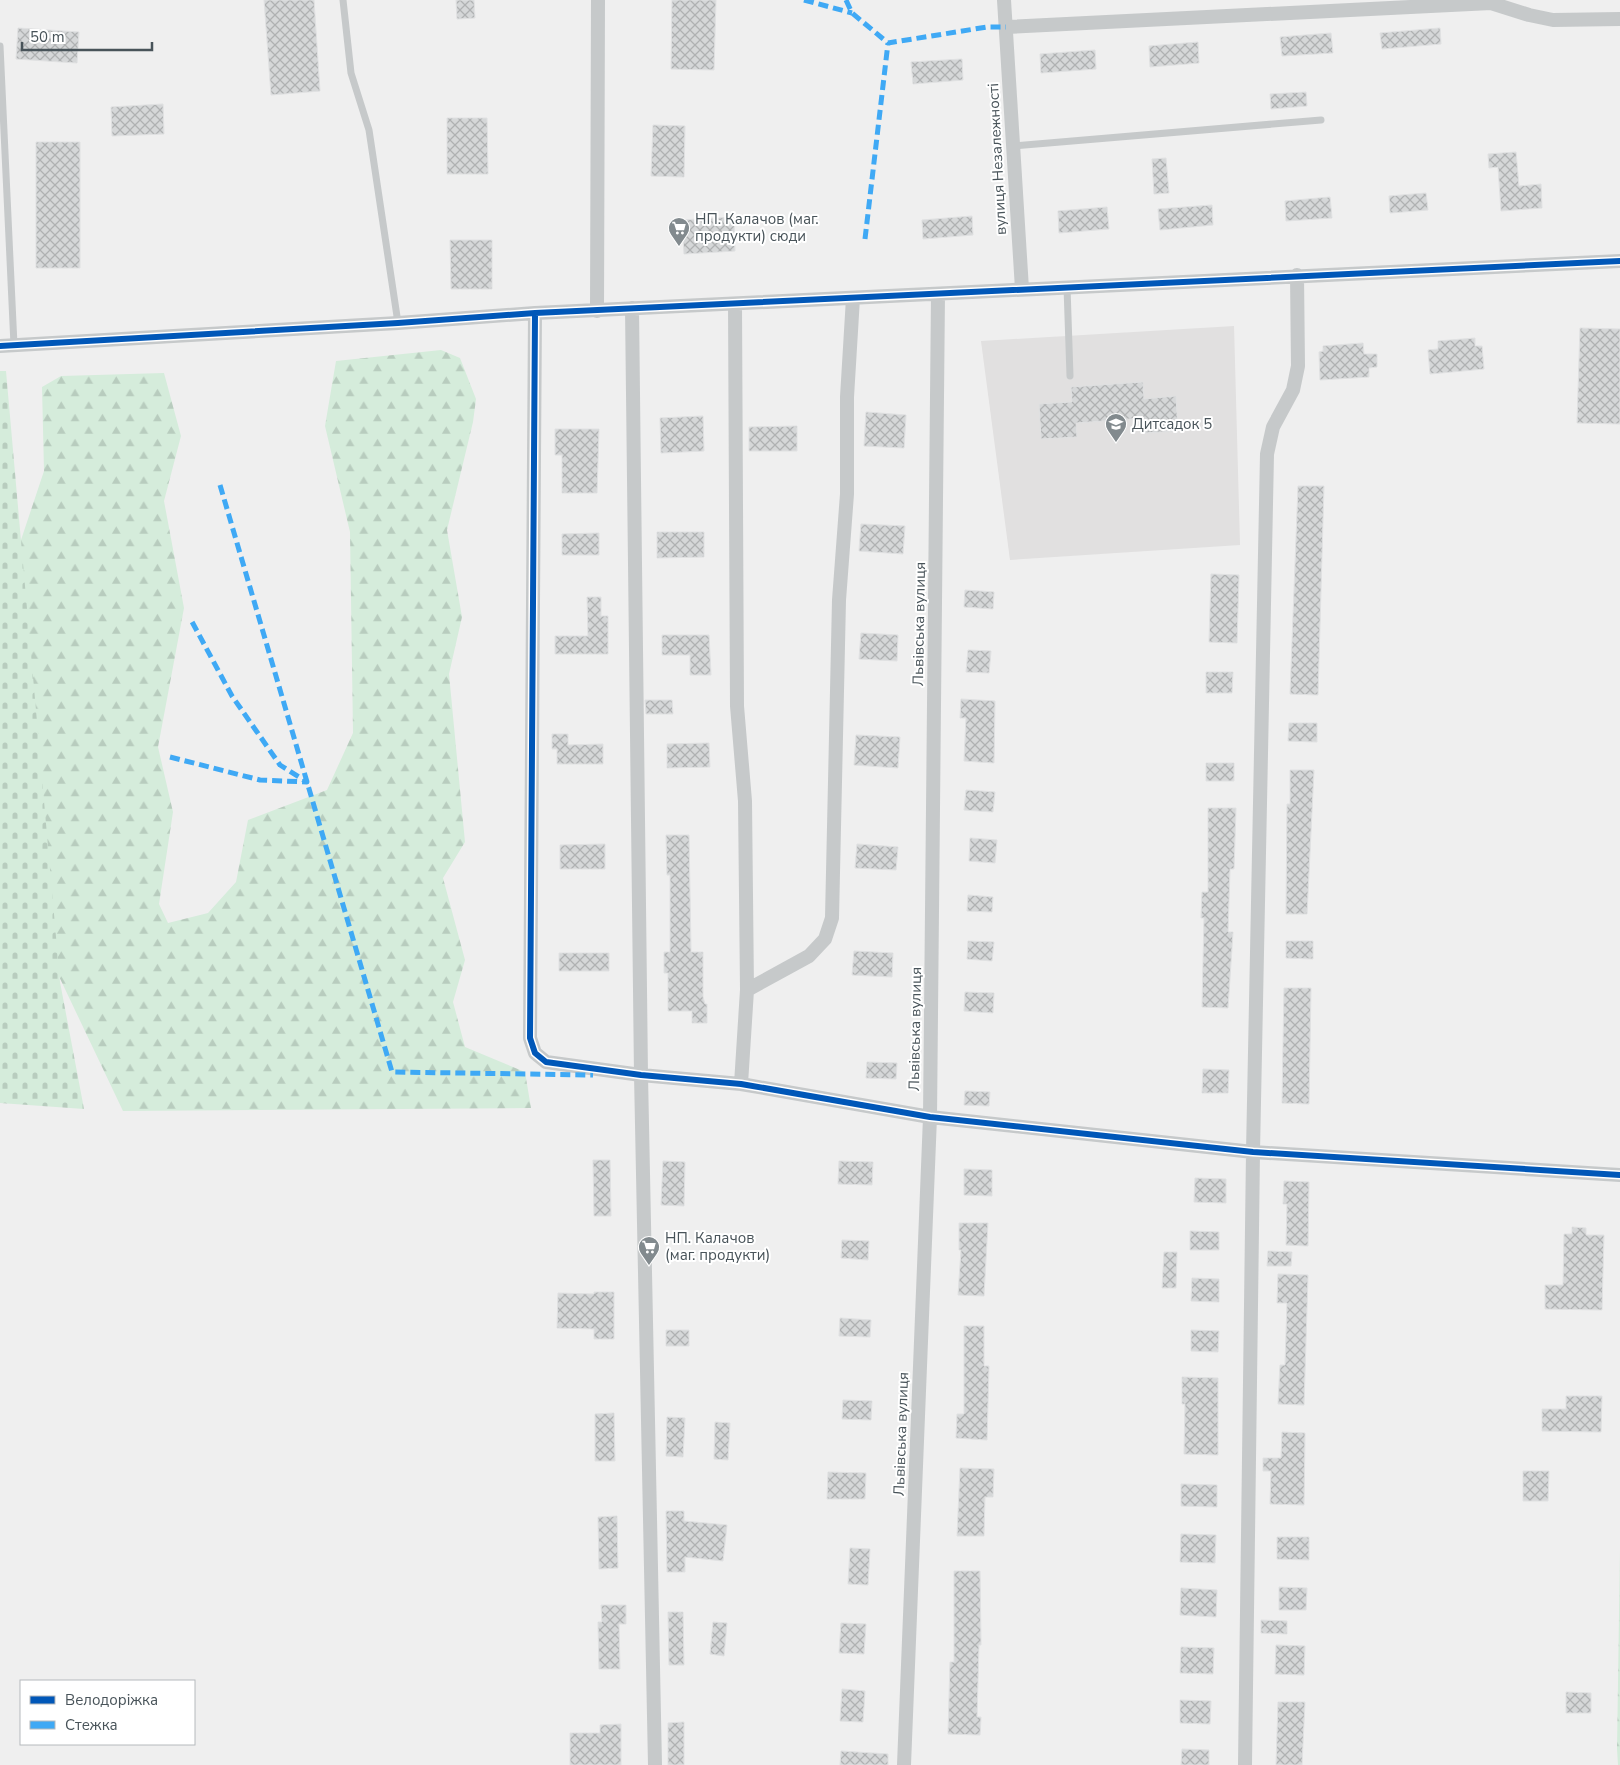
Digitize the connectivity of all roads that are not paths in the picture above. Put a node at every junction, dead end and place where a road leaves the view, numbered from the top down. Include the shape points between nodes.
1 (343, 0) edge
2 (598, 0) edge
3 (1004, 0) edge
4 (1513, 4) edge
5 (1620, 19) edge
6 (1006, 27) junction
7 (0, 46) edge
8 (1321, 120) dead end
9 (1012, 146) junction
10 (1620, 261) edge
11 (1297, 275) junction
12 (1067, 287) junction
13 (1022, 289) junction
14 (938, 294) junction
15 (854, 298) junction
16 (735, 304) junction
17 (632, 308) junction
18 (597, 311) junction
19 (535, 313) junction
20 (398, 323) junction
21 (7, 346) edge
22 (1070, 376) dead end
23 (747, 990) junction
24 (641, 1075) junction
25 (741, 1084) junction
26 (930, 1117) junction
27 (1253, 1152) junction
28 (1620, 1175) edge
29 (655, 1765) edge
30 (904, 1765) edge
31 (1245, 1765) edge

1 - 20 lane via 351,73 369,130
2 - 18 street
3 - 6 street, вулиця Незалежності
4 - 5 street via 1553,20
4 - 6 street
6 - 9 street, вулиця Незалежності
7 - 21 lane
8 - 9 lane
9 - 13 street, вулиця Незалежності
10 - 11 street
11 - 12 street
11 - 27 street via 1298,366 1294,390 1273,427 1267,454
12 - 13 street
12 - 22 lane
13 - 14 street
14 - 15 street
14 - 26 street, Львівська вулиця
15 - 16 street
15 - 23 street via 847,396 848,494 839,600 832,918 824,939 809,956
16 - 17 street
16 - 23 street via 737,706 745,801
17 - 18 street
17 - 24 street
18 - 19 street
19 - 20 street
19 - 24 street via 530,1038 535,1053 546,1062
20 - 21 street
23 - 25 street
24 - 25 street
24 - 29 street
25 - 26 street
26 - 27 street
26 - 30 street, Львівська вулиця
27 - 28 street
27 - 31 street

